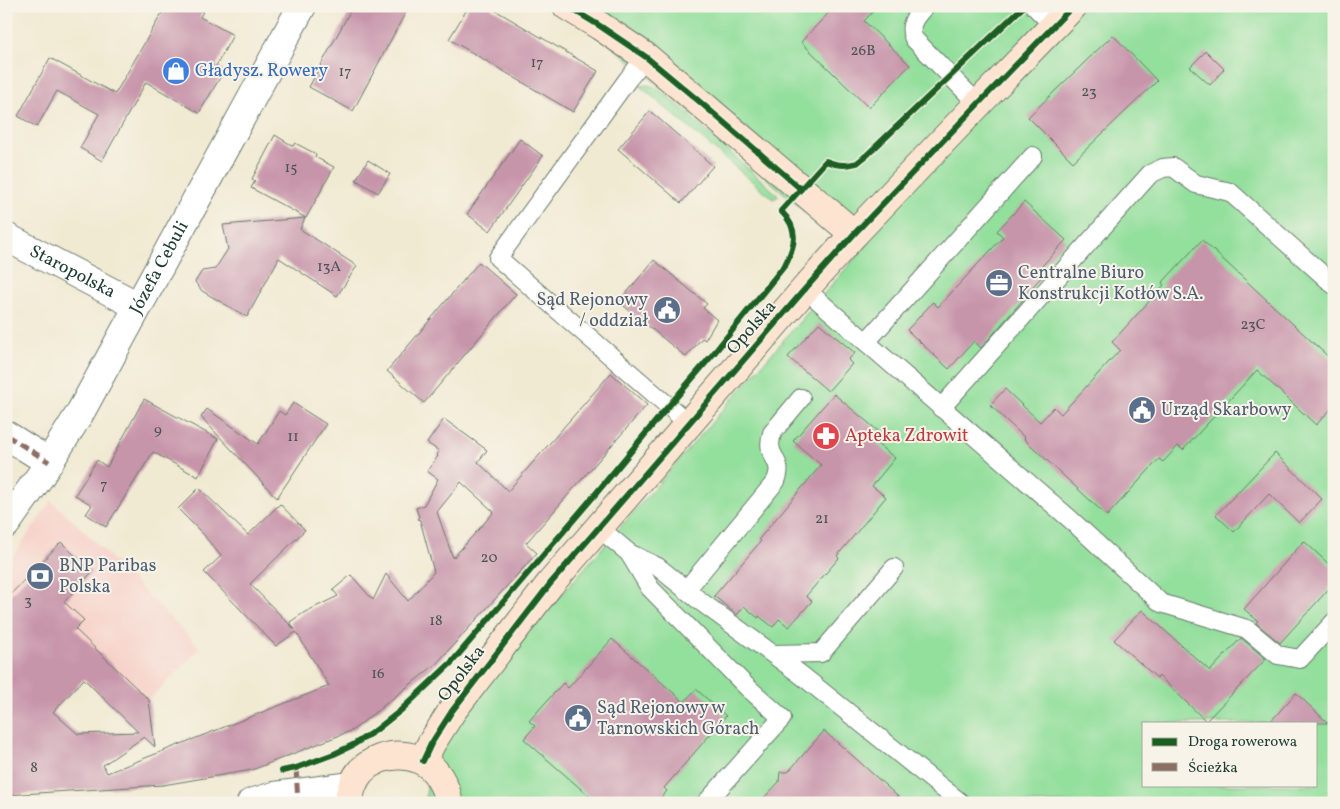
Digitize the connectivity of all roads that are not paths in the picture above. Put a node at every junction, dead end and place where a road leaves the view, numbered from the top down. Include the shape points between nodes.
1 (302, 6) edge
2 (567, 6) edge
3 (925, 6) edge
4 (1034, 6) edge
5 (1073, 6) edge
6 (1054, 26) junction
7 (646, 58) junction
8 (978, 104) junction
9 (1033, 156) dead end
10 (854, 234) junction
11 (6, 237) edge
12 (1334, 286) edge
13 (805, 289) junction
14 (138, 306) junction
15 (866, 342) junction
16 (800, 398) dead end
17 (941, 408) junction
18 (689, 424) junction
19 (6, 435) edge
20 (49, 462) junction
21 (6, 524) edge
22 (599, 528) junction
23 (629, 554) junction
24 (894, 568) dead end
25 (686, 590) junction
26 (1334, 622) edge
27 (773, 654) junction
28 (423, 761) junction
29 (350, 794) edge
30 (251, 803) edge
31 (448, 803) edge
32 (706, 803) edge
33 (961, 803) edge

1 - 14 street, Józefa Cebuli
2 - 7 street
3 - 8 lane via 912,22 910,28 914,39
4 - 6 lane
5 - 6 street, Opolska
6 - 8 street, Opolska
7 - 10 street
7 - 18 lane via 498,258
8 - 10 street, Opolska
9 - 15 lane
10 - 13 street, Opolska
11 - 14 street, Staropolska
12 - 17 lane via 1230,192 1196,184 1173,168 1163,168 1150,174
13 - 15 lane
13 - 18 street, Opolska
14 - 20 street, Józefa Cebuli via 80,413
15 - 17 lane
16 - 25 lane via 772,433 770,446 779,469 776,481
17 - 26 lane via 1160,603 1247,628 1278,655 1300,659
18 - 22 street, Opolska
19 - 20 street
20 - 21 street, Józefa Cebuli
22 - 23 lane
22 - 28 street, Opolska via 550,584 452,711
23 - 25 lane via 658,567
23 - 32 lane via 650,588 782,718
24 - 27 lane via 821,653
25 - 27 lane
27 - 33 lane
28 - 29 street via 390,755 374,761 361,772
28 - 31 street via 444,786
29 - 30 street via 274,796

